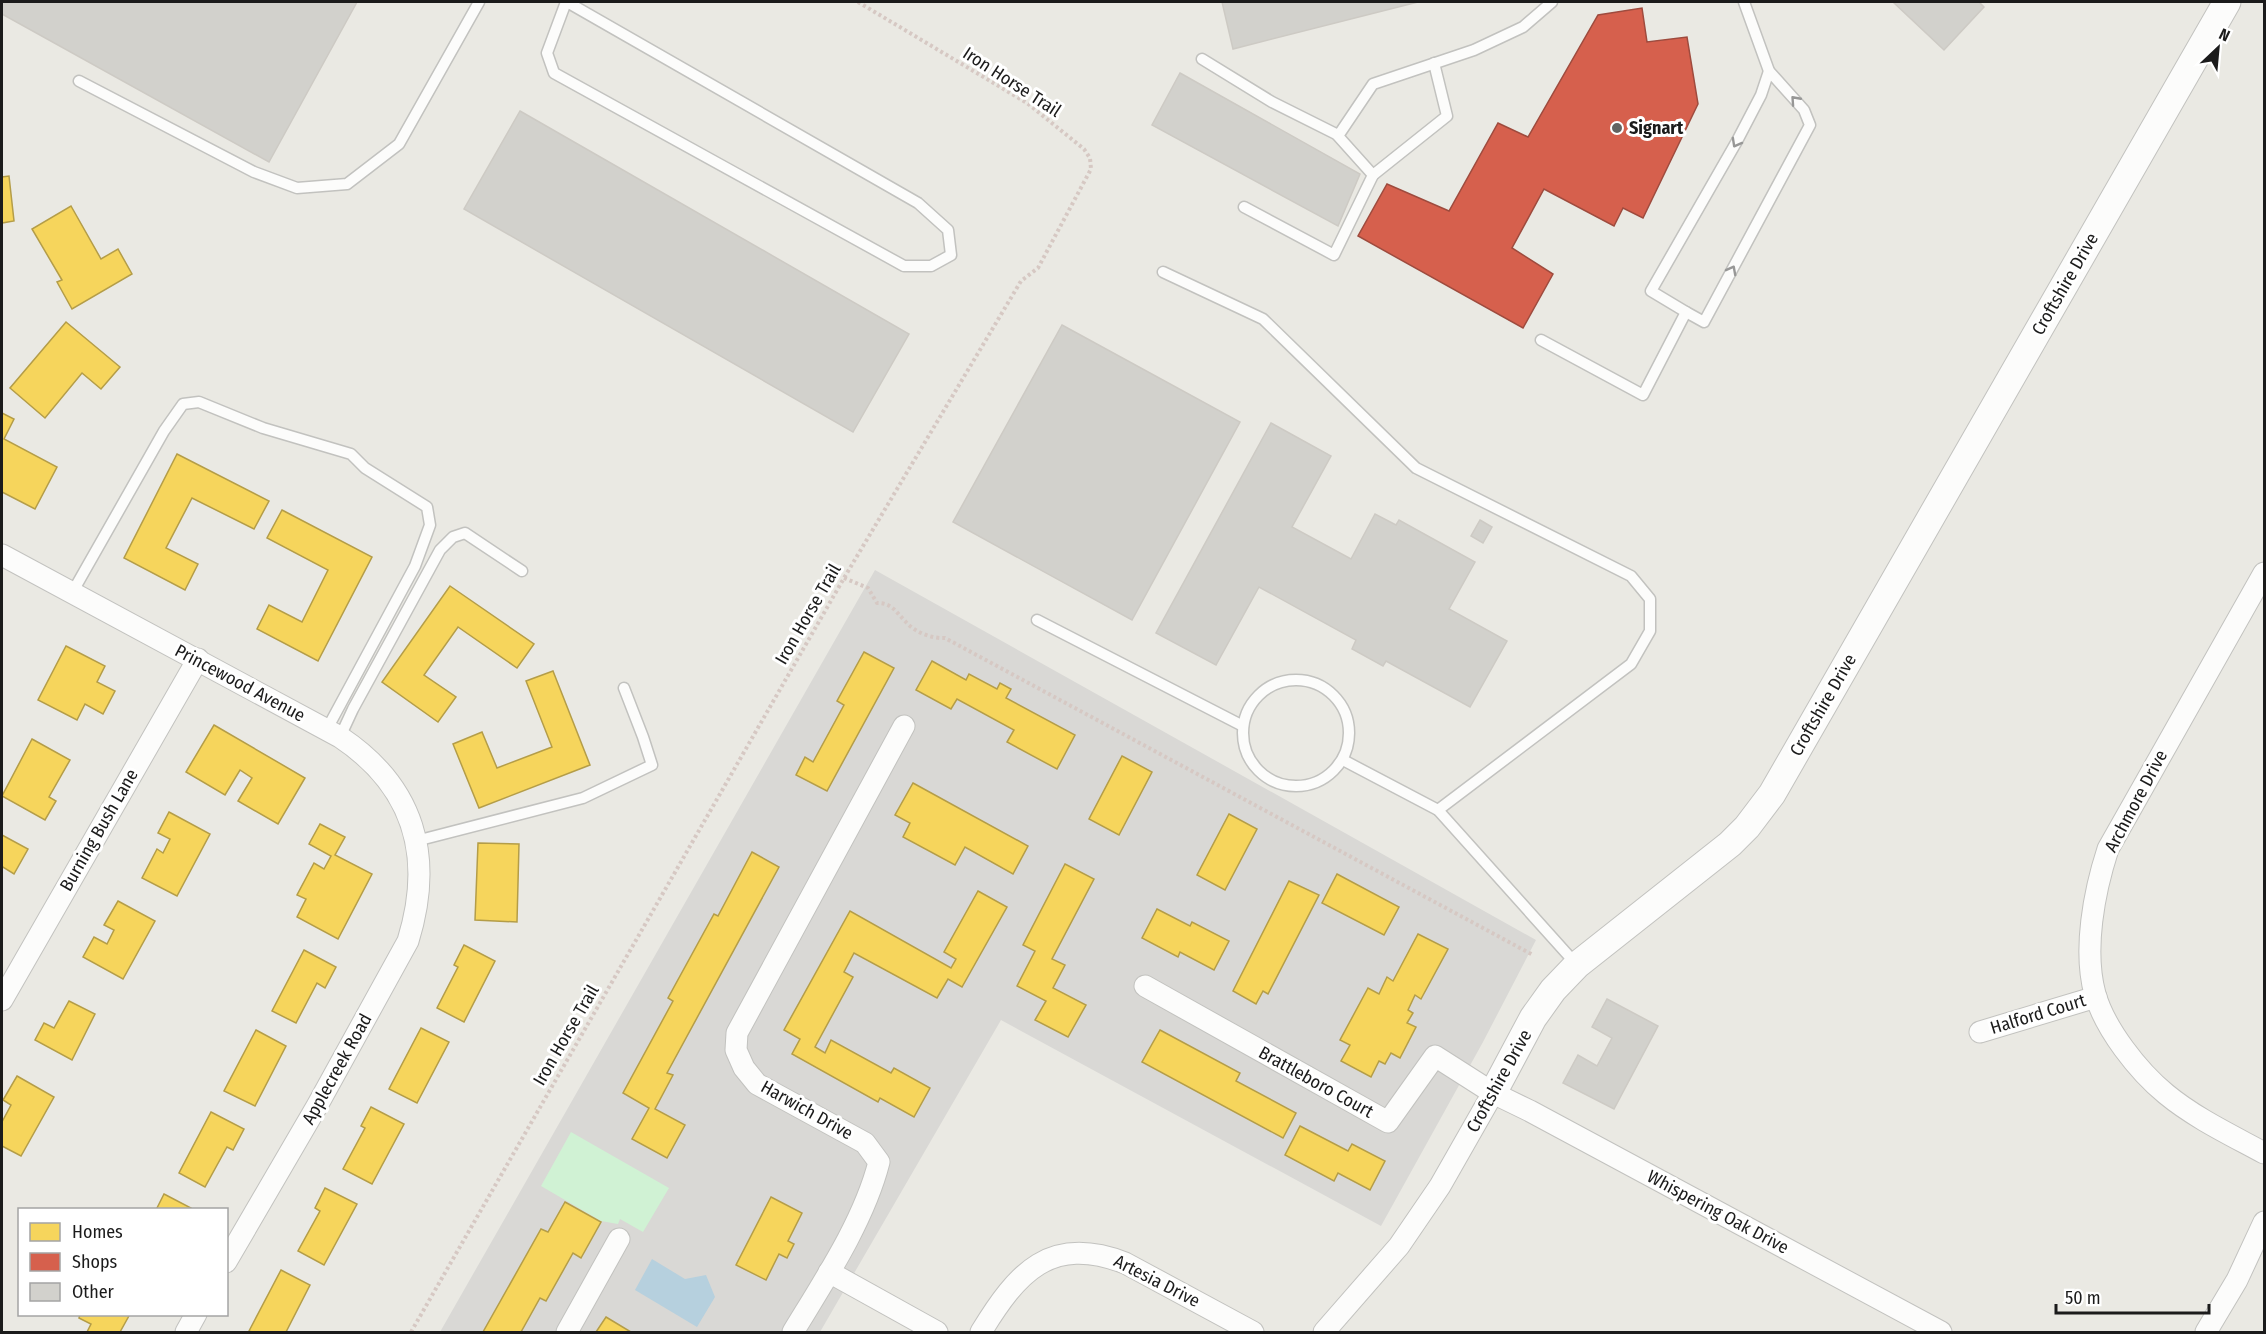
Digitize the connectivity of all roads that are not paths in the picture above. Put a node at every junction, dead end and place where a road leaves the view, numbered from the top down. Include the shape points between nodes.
1 (479, 2) edge
2 (566, 2) edge
3 (1552, 2) edge
4 (1744, 2) edge
5 (2227, 2) edge
6 (1202, 59) dead end
7 (1434, 63) junction
8 (1769, 71) junction
9 (79, 81) dead end
10 (1338, 135) junction
11 (1373, 175) junction
12 (1244, 207) dead end
13 (1163, 272) dead end
14 (1686, 312) junction
15 (1541, 340) dead end
16 (2, 555) edge
17 (522, 571) dead end
18 (2265, 573) edge
19 (72, 593) junction
20 (1037, 620) dead end
21 (198, 659) junction
22 (624, 688) dead end
23 (904, 726) dead end
24 (1243, 726) junction
25 (333, 733) junction
26 (1343, 760) junction
27 (1438, 810) junction
28 (416, 841) junction
29 (420, 866) joint
30 (1577, 965) junction
31 (1145, 986) dead end
32 (2096, 997) junction
33 (2, 1000) edge
34 (1980, 1032) dead end
35 (1493, 1093) junction
36 (2265, 1153) edge
37 (2265, 1221) edge
38 (620, 1239) dead end
39 (228, 1259) edge
40 (829, 1272) junction
41 (195, 1316) edge
42 (186, 1332) edge
43 (567, 1332) edge
44 (793, 1332) edge
45 (937, 1332) edge
46 (981, 1332) edge
47 (1253, 1332) edge
48 (1324, 1332) edge
49 (1941, 1332) edge
50 (2206, 1332) edge

1 - 9 lane via 399,144 347,184 297,188 254,172
2 - 2 lane via 547,53 554,74 904,266 931,267 951,255 948,230 918,203
3 - 7 lane via 1523,27
4 - 8 lane
5 - 30 street, Croftshire Drive via 1772,794 1730,844
6 - 10 lane via 1272,102
7 - 10 lane via 1373,84
7 - 11 lane via 1447,116
8 -> 14 lane via 1737,141 1651,291
14 -> 8 lane via 1704,322 1810,126 1804,110
10 - 11 lane
11 - 12 lane via 1334,255
13 - 27 lane via 1263,320 1416,468 1631,576 1650,599 1650,631 1631,664
14 - 15 lane via 1643,395
16 - 19 street, Princewood Avenue
17 - 25 lane via 465,533 453,537 440,550 353,709
18 - 32 street, Archmore Drive via 2108,849 2092,909
19 - 21 street, Princewood Avenue
19 - 25 lane via 183,404 199,402 263,428 351,454 365,468 427,507 430,525 415,566
20 - 24 lane
21 - 25 street, Princewood Avenue
21 - 33 street, Burning Bush Lane
22 - 28 lane via 652,765 583,798
23 - 40 street, Harwich Drive via 737,1034 736,1050 757,1084 865,1143 879,1162 873,1187
24 - 26 lane via 1244,745 1251,762 1279,784 1297,787 1315,783 1331,774
24 - 26 lane via 1257,696 1271,686 1305,681 1321,686 1335,696 1347,718 1349,744
25 - 28 street, Princewood Avenue via 378,768 409,818
26 - 27 lane
27 - 30 lane
28 - 29 street, Princewood Avenue
29 - 39 street, Applecreek Road via 416,915 408,941
30 - 35 street, Croftshire Drive via 1533,1018
31 - 35 street, Brattleboro Court via 1388,1122 1435,1056
32 - 34 street, Halford Court
32 - 36 street, Archmore Drive via 2123,1047 2165,1094
35 - 48 street, Croftshire Drive via 1440,1186 1399,1246
35 - 49 street, Whispering Oak Drive
37 - 50 street
38 - 43 street
40 - 44 street, Harwich Drive
40 - 45 street
41 - 42 street
46 - 47 street, Artesia Drive via 1002,1297 1039,1263 1083,1253 1107,1255 1125,1263

